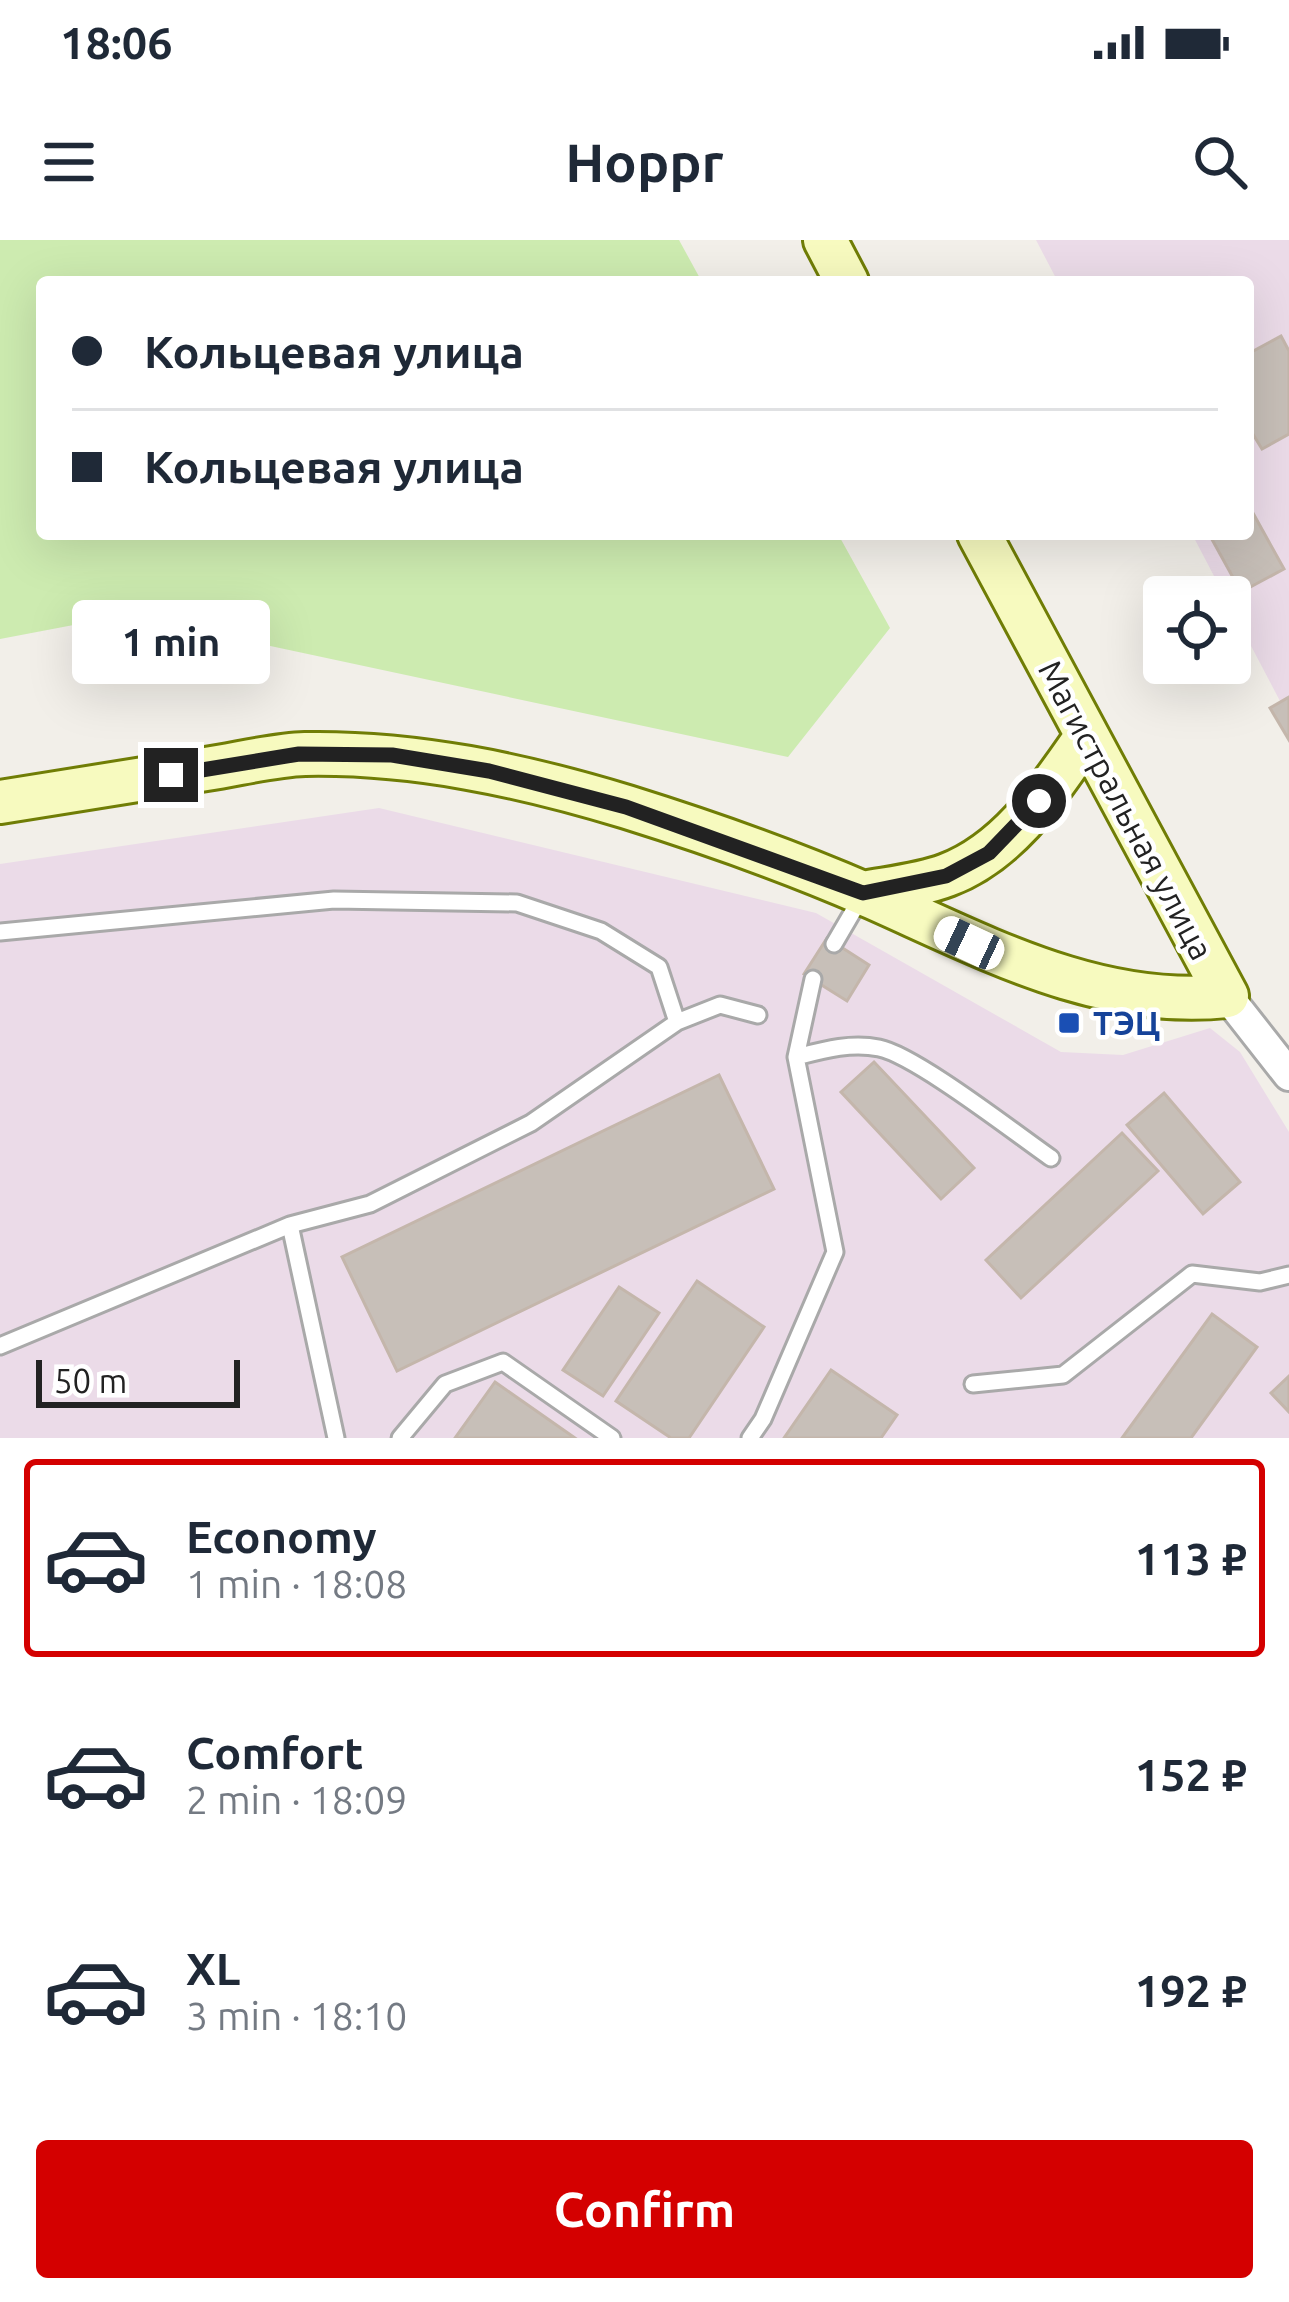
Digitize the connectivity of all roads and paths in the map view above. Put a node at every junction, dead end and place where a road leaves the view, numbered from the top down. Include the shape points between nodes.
1 (825, 240) edge
2 (844, 276) edge
3 (983, 540) edge
4 (1086, 736) junction
5 (0, 802) edge
6 (863, 893) junction
7 (0, 932) edge
8 (835, 944) dead end
9 (813, 979) dead end
10 (1228, 996) junction
11 (758, 1016) dead end
12 (677, 1022) junction
13 (796, 1057) junction
14 (1289, 1075) edge
15 (1051, 1158) dead end
16 (290, 1225) junction
17 (1289, 1275) edge
18 (0, 1346) edge
19 (973, 1384) dead end
20 (336, 1438) edge
21 (400, 1438) edge
22 (612, 1438) edge
23 (750, 1438) edge

1 - 2 street
3 - 4 street, Магистральная улица
4 - 6 street via 989,853 946,876
4 - 10 street, Магистральная улица
5 - 6 street via 299,754 392,755 626,807
6 - 8 lane
6 - 10 street via 1071,980 1149,998
7 - 12 lane via 334,900 517,903 602,931 659,967
9 - 13 lane
10 - 14 street, Магистральная улица
11 - 12 lane via 720,1005
12 - 16 lane via 531,1123 370,1204
13 - 15 lane via 881,1048
13 - 23 lane via 835,1252
16 - 18 lane
16 - 20 lane
17 - 19 lane via 1260,1282 1192,1274 1063,1375
21 - 22 lane via 445,1384 503,1362

